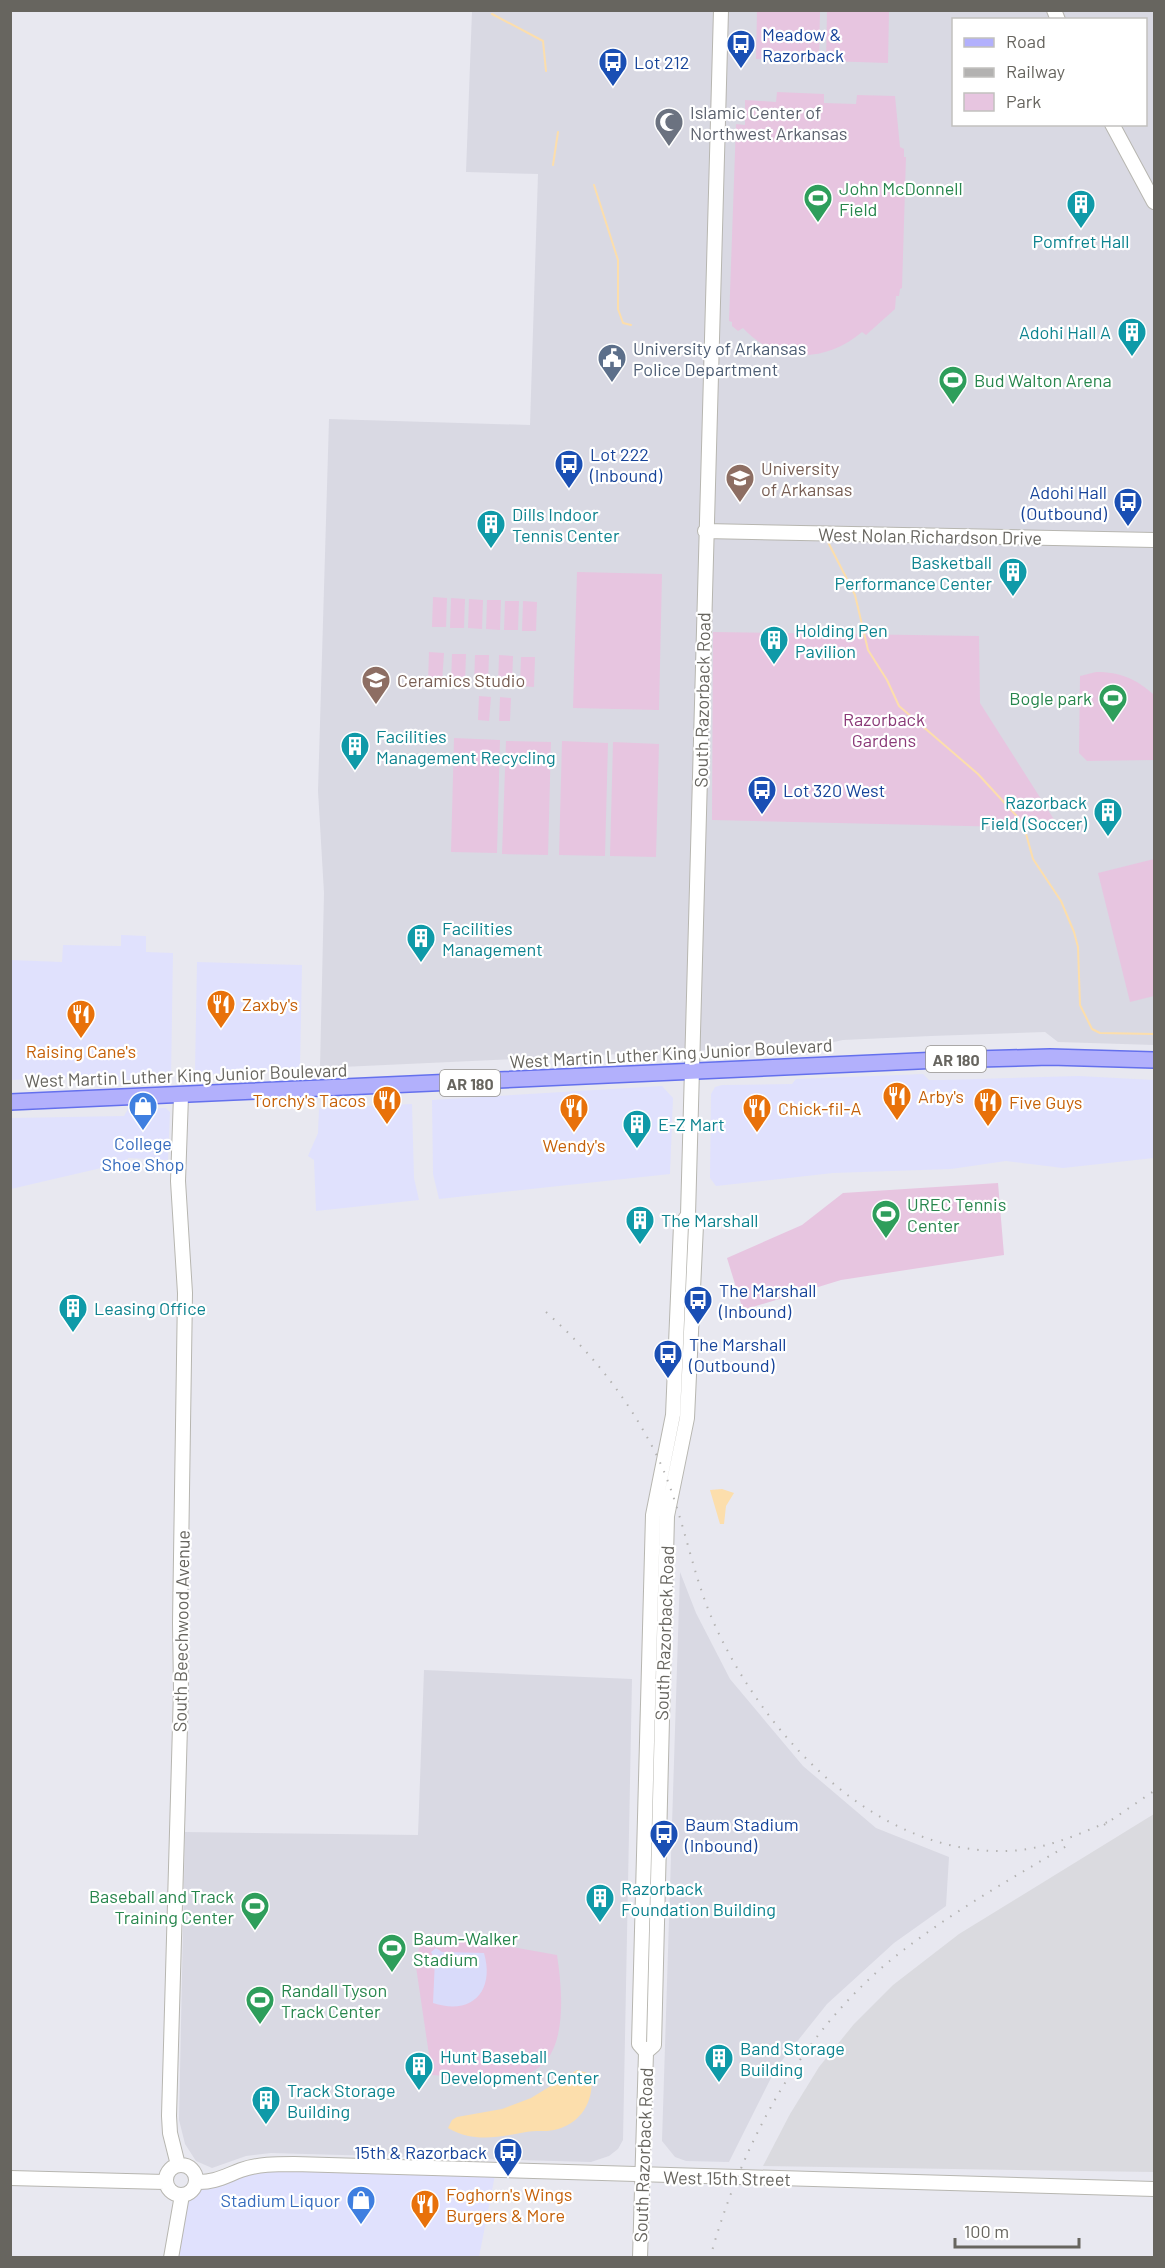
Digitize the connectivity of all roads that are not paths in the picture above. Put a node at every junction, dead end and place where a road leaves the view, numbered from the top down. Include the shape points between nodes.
1 (721, 10) edge
2 (1113, 126) edge
3 (1155, 202) edge
4 (705, 531) junction
5 (1155, 540) edge
6 (1155, 1060) edge
7 (692, 1072) junction
8 (181, 1096) junction
9 (10, 1102) edge
10 (178, 2165) junction
11 (642, 2176) junction
12 (10, 2178) edge
13 (165, 2181) junction
14 (196, 2182) junction
15 (1155, 2189) edge
16 (182, 2195) junction
17 (171, 2258) edge
18 (640, 2258) edge

1 - 4 main road, South Razorback Road
2 - 3 main road
4 - 5 main road, West Nolan Richardson Drive
4 - 7 main road, South Razorback Road
6 - 7 main road, West Martin Luther King Junior Boulevard / AR 180 via 1050,1057
7 - 8 main road, West Martin Luther King Junior Boulevard / AR 180
7 - 11 main road, South Razorback Road via 688,1215 696,1225 689,1397 668,1506 654,2044 646,2052
8 - 9 main road, West Martin Luther King Junior Boulevard / AR 180
8 - 10 main road, South Beechwood Avenue via 178,1181 185,1293 181,1690 169,2116
10 - 13 main road via 168,2172
10 - 14 main road via 191,2168
11 - 14 main road, West 15th Street via 294,2164 265,2165 209,2183
11 - 15 main road, West 15th Street
11 - 18 main road, South Razorback Road
12 - 13 main road
13 - 16 main road via 170,2192
14 - 16 main road via 191,2192
16 - 17 main road

